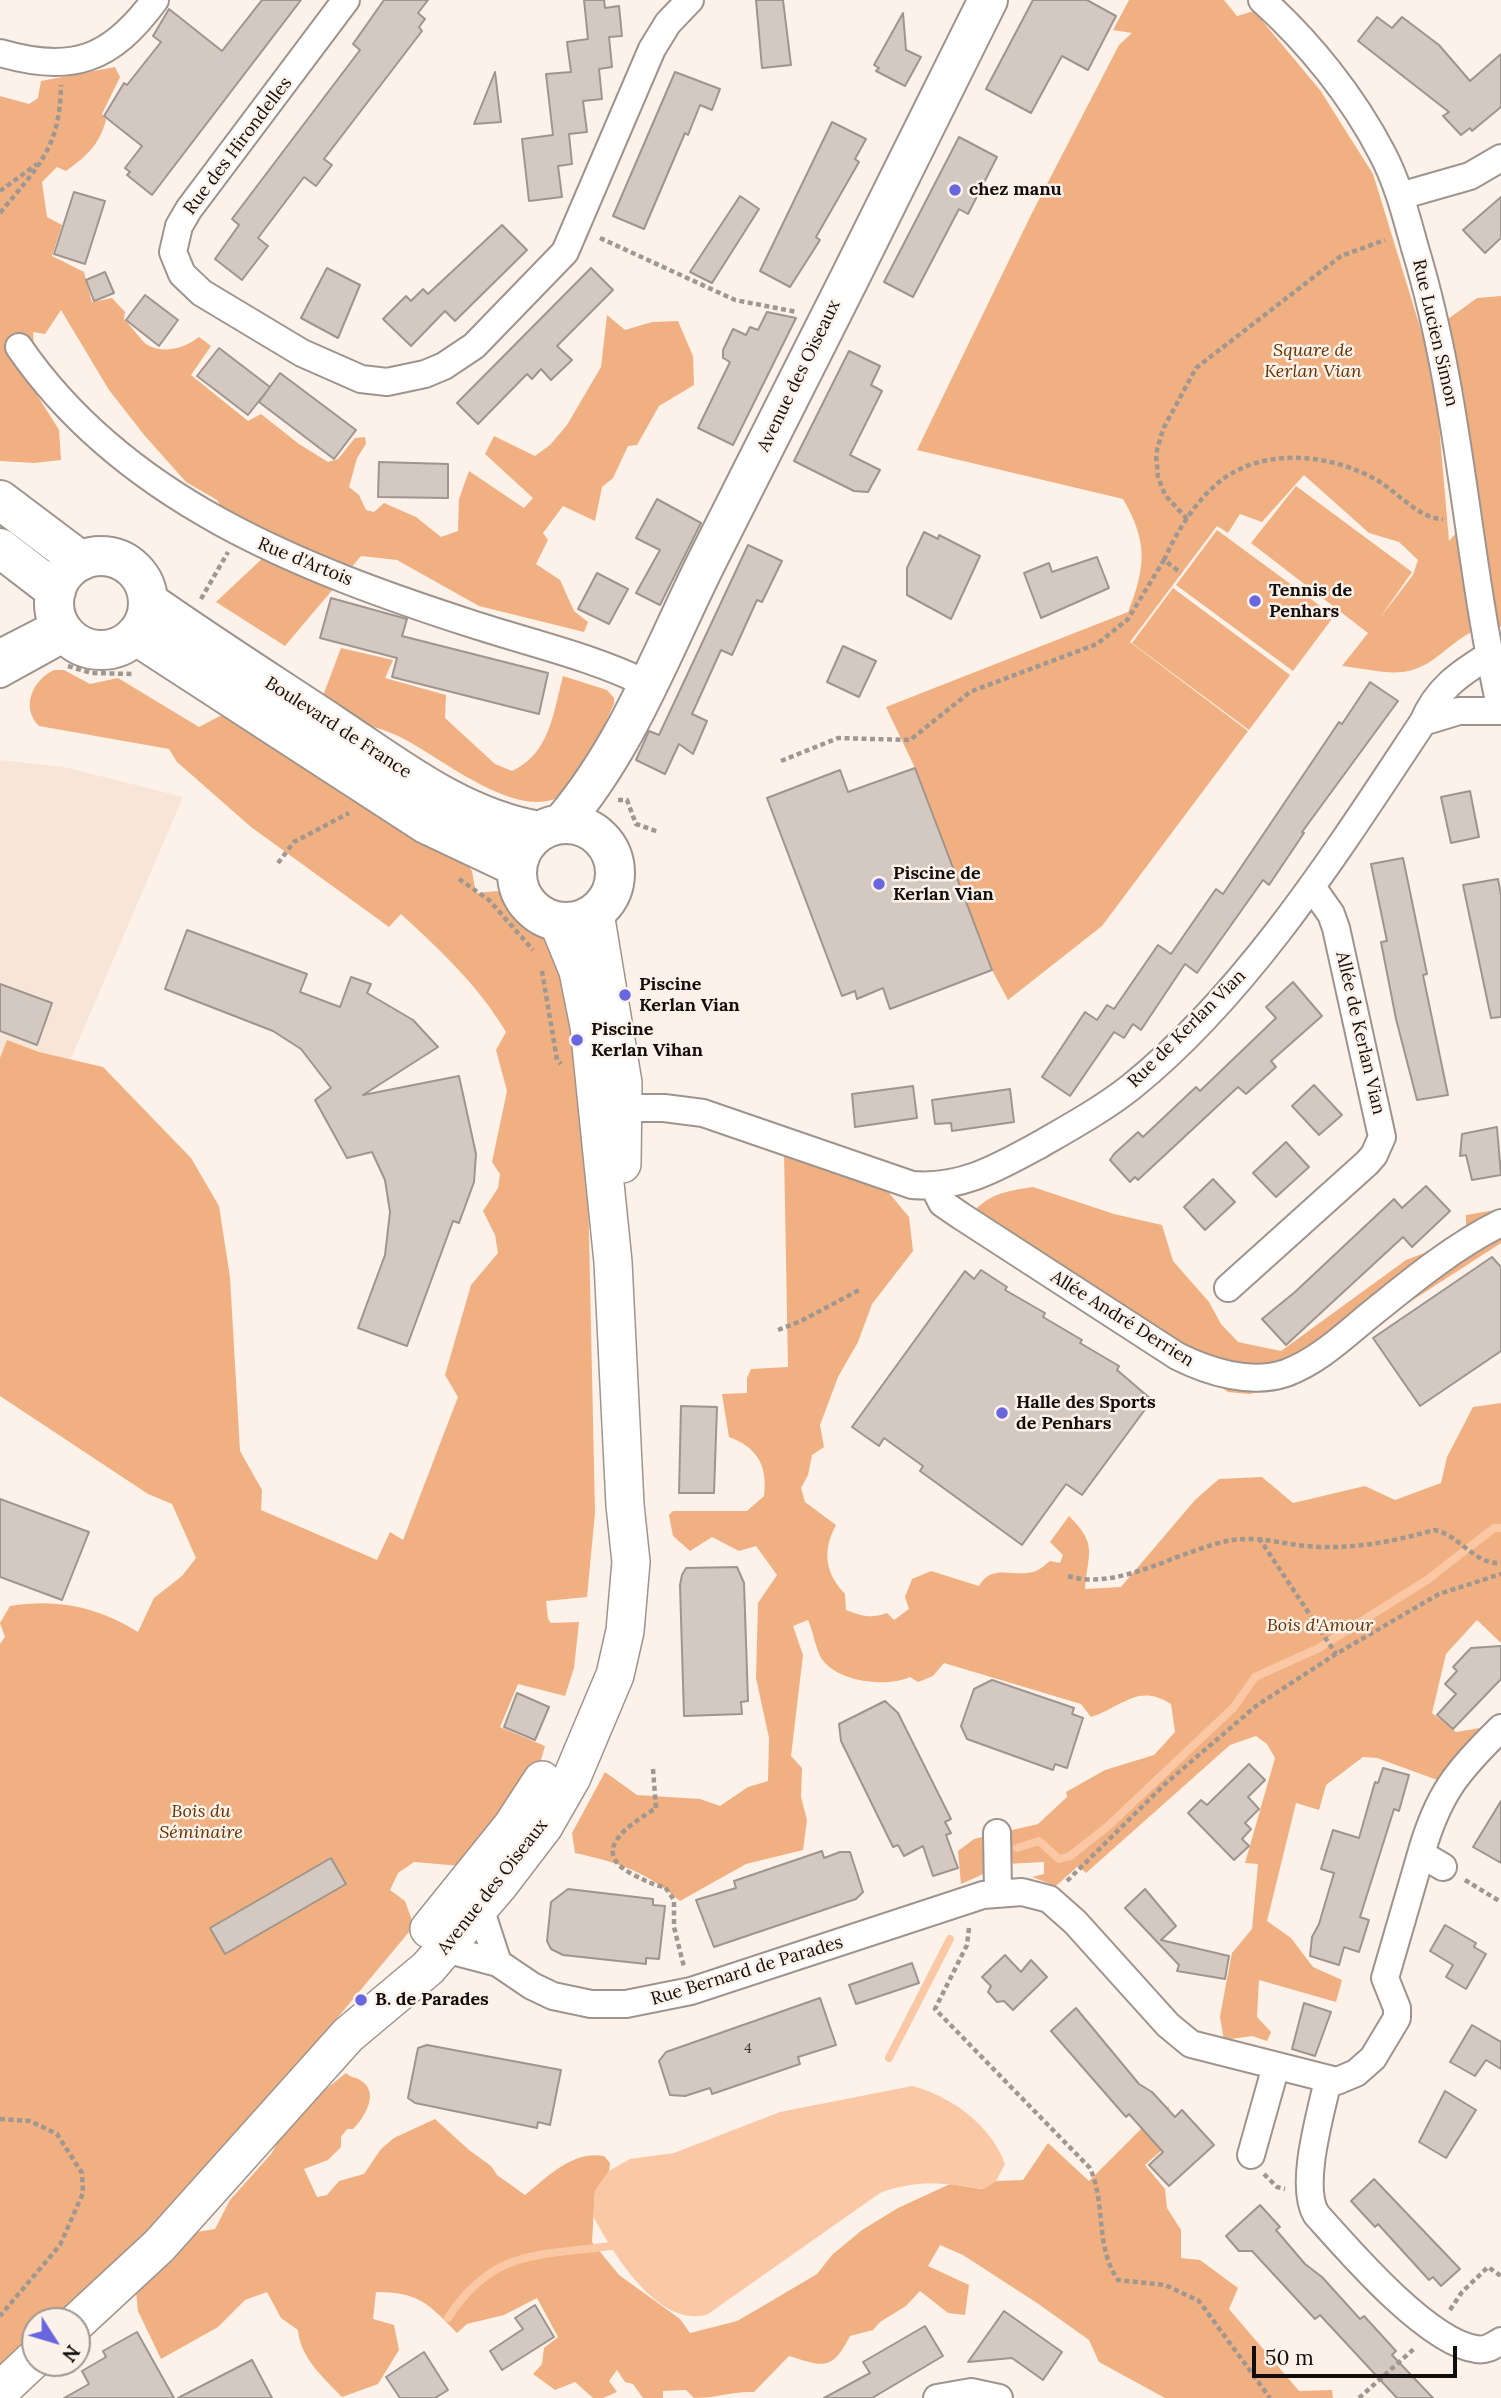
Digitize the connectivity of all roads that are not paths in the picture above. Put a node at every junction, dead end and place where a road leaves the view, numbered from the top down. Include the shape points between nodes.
1 (155, 0) edge
2 (346, 0) edge
3 (690, 0) edge
4 (988, 0) edge
5 (1262, 0) edge
6 (0, 53) edge
7 (1501, 158) edge
8 (1400, 196) junction
9 (19, 347) dead end
10 (0, 499) edge
11 (0, 548) edge
12 (80, 561) junction
13 (142, 618) junction
14 (61, 629) junction
15 (0, 653) edge
16 (1488, 656) junction
17 (0, 674) edge
18 (647, 684) junction
19 (1501, 711) edge
20 (1423, 722) junction
21 (614, 753) junction
22 (550, 827) junction
23 (605, 842) junction
24 (517, 867) junction
25 (1312, 887) junction
26 (595, 913) junction
27 (558, 922) junction
28 (611, 1108) junction
29 (938, 1195) junction
30 (1501, 1223) edge
31 (1228, 1288) dead end
32 (1501, 1728) edge
33 (997, 1833) dead end
34 (998, 1892) junction
35 (467, 1904) junction
36 (445, 1949) junction
37 (498, 1963) junction
38 (348, 2035) junction
39 (1276, 2066) junction
40 (1328, 2080) junction
41 (1251, 2155) road end
42 (91, 2309) edge
43 (1501, 2341) edge
44 (937, 2398) edge
45 (999, 2398) edge

1 - 6 street via 138,23 110,47 84,59 41,63
2 - 3 street, Rue des Hirondelles via 189,209 173,252 189,283 214,301 333,369 387,382 425,374 457,359 565,252 652,49
4 - 18 main road, Avenue des Oiseaux
5 - 8 street, Rue Lucien Simon via 1349,99 1383,154
7 - 8 street via 1470,176
8 - 16 street, Rue Lucien Simon via 1428,289 1449,385
9 - 18 street, Rue d'Artois via 79,421 213,520 304,564
10 - 12 main road
11 - 14 main road
12 - 13 main road via 100,556 125,562 137,572 145,586
12 - 14 main road via 69,569
13 - 14 main road via 121,646 107,650 93,651
13 - 22 main road, Boulevard de France via 450,800 512,826
13 - 24 main road, Boulevard de France via 426,824
14 - 15 street
14 - 17 street
16 - 19 street, Rue Lucien Simon
16 - 20 street, Rue de Kerlan Vian via 1452,678
18 - 21 main road, Avenue des Oiseaux
19 - 20 street via 1459,710
20 - 25 street, Rue de Kerlan Vian
21 - 22 main road, Avenue des Oiseaux via 588,793
21 - 23 main road, Avenue des Oiseaux
22 - 23 main road via 578,824
22 - 24 main road via 528,840
23 - 26 main road via 616,872 607,902
24 - 27 main road via 523,897 532,909
25 - 29 street, Rue de Kerlan Vian via 1223,995 1132,1086 1000,1167
25 - 31 street, Allée de Kerlan Vian via 1336,928 1382,1137 1367,1163
26 - 27 main road
26 - 28 main road, Avenue des Oiseaux via 623,1083
27 - 28 main road, Avenue des Oiseaux via 578,971
28 - 29 street, Rue de Kerlan Vian via 703,1113
28 - 35 main road, Avenue des Oiseaux via 625,1505 597,1648 569,1729
29 - 30 street, Allée André Derrien via 1177,1356 1215,1372 1261,1377 1285,1373 1323,1353 1399,1292
32 - 40 street via 1452,1779 1438,1803 1432,1861 1385,1978 1397,2008 1392,2029 1365,2067 1345,2078
33 - 34 street
34 - 37 street, Rue Bernard de Parades via 691,1992 626,2004 576,2002 543,1993
34 - 39 street, Rue Bernard de Parades via 1032,1893 1049,1899 1191,2044
35 - 36 main road, Avenue des Oiseaux
35 - 37 street
35 - 38 main road, Avenue des Oiseaux via 398,1966
36 - 37 street, Rue Bernard de Parades
36 - 38 main road, Avenue des Oiseaux via 408,1987
38 - 42 main road, Avenue des Oiseaux via 159,2246
39 - 40 street
39 - 41 street
40 - 43 street via 1309,2195 1316,2214 1399,2301 1435,2330 1476,2349
44 - 45 street via 971,2392

